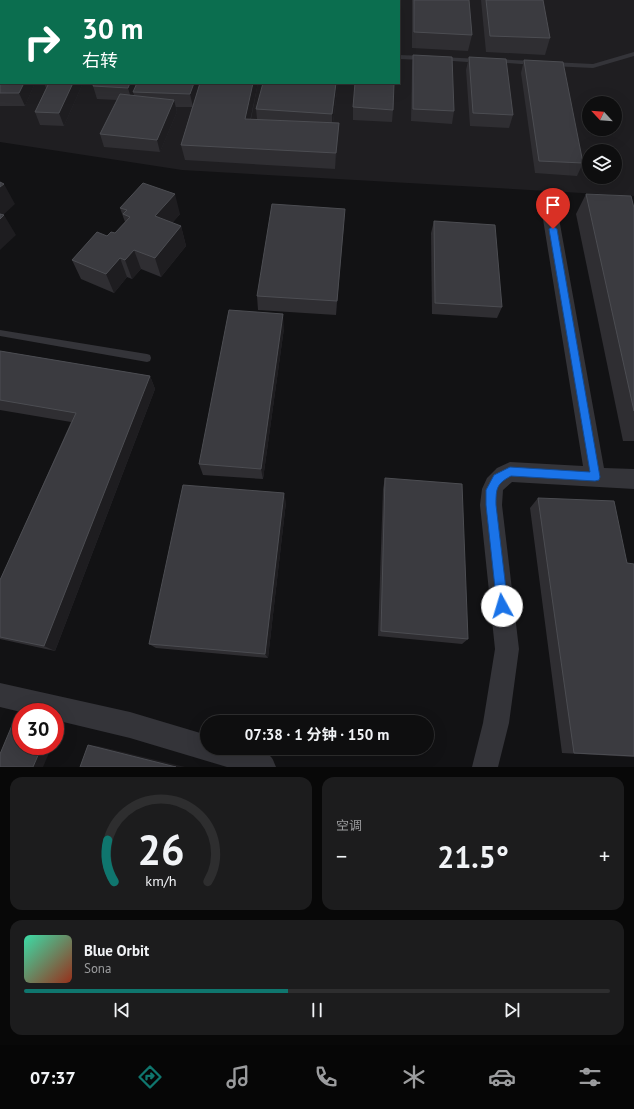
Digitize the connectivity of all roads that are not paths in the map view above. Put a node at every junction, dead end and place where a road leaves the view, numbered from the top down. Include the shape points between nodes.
1 (634, 54) edge
2 (400, 57) edge
3 (538, 64) edge
4 (546, 64) edge
5 (550, 214) dead end
6 (0, 333) edge
7 (147, 358) dead end
8 (595, 477) junction
9 (634, 479) edge
10 (0, 695) edge
11 (263, 767) edge
12 (485, 767) edge

1 - 4 lane via 593,66
2 - 3 lane
5 - 8 street
6 - 7 lane
8 - 9 street
8 - 12 street via 510,472 498,478 491,490 507,649 496,723
10 - 11 street via 130,725

